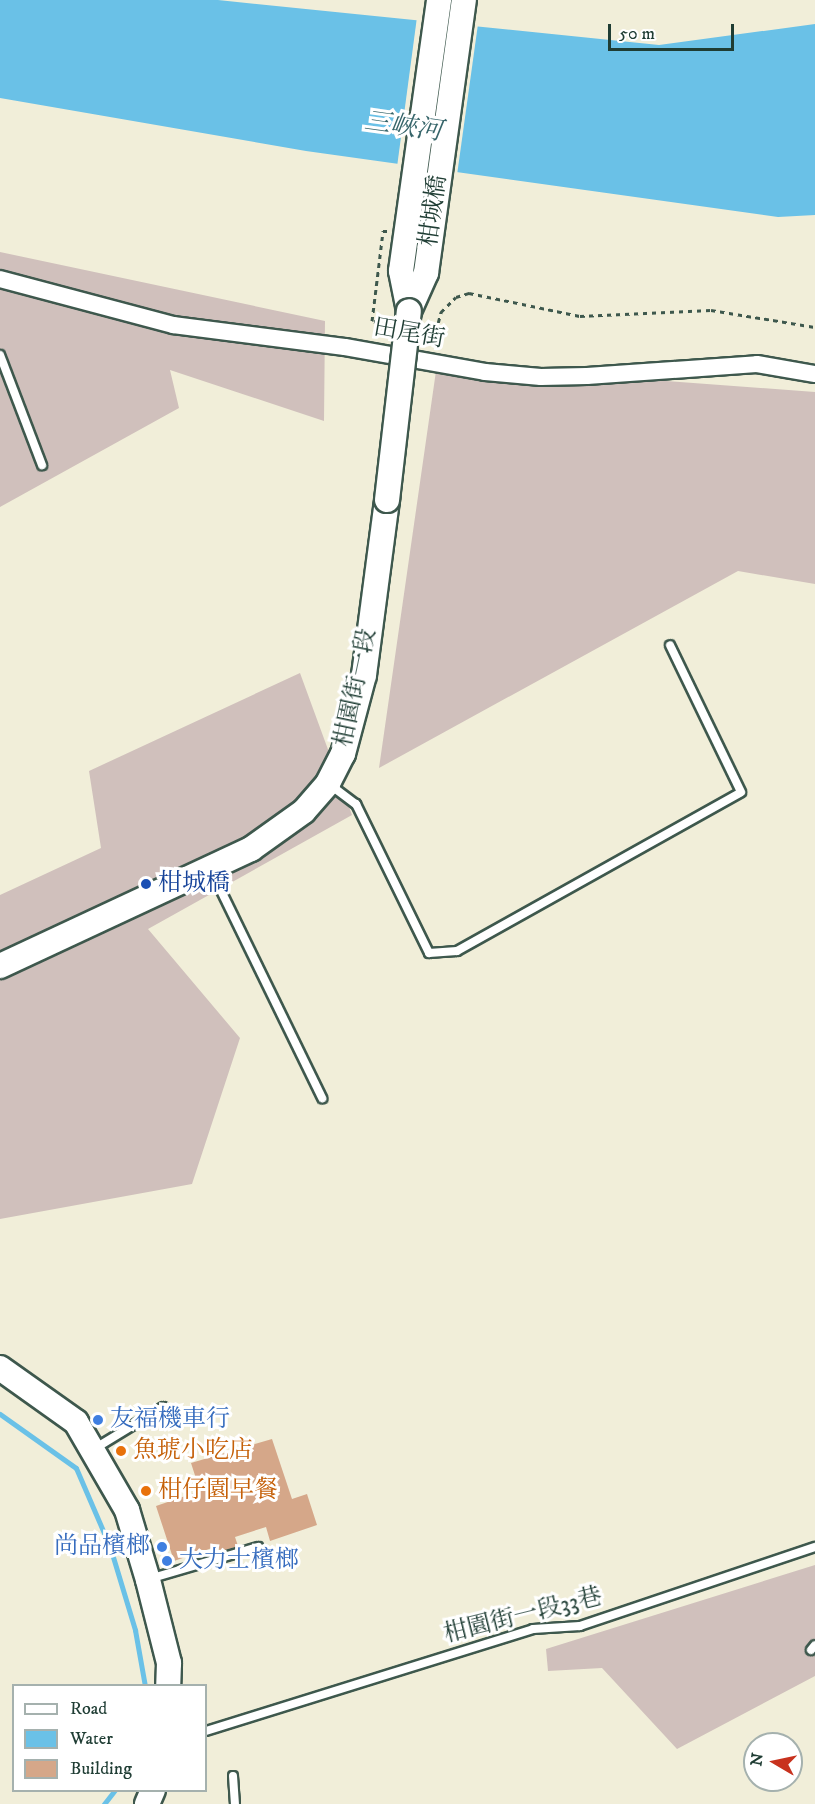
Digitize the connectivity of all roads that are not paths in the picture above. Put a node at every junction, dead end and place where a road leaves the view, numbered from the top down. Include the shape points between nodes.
1 (439, 0) edge
2 (464, 0) edge
3 (0, 279) edge
4 (401, 317) junction
5 (0, 355) edge
6 (815, 374) edge
7 (42, 465) dead end
8 (387, 500) joint
9 (670, 645) dead end
10 (328, 783) junction
11 (211, 870) junction
12 (0, 966) edge
13 (322, 1098) dead end
14 (4, 1374) edge
15 (163, 1407) dead end
16 (94, 1449) junction
17 (815, 1546) edge
18 (258, 1547) dead end
19 (148, 1580) junction
20 (168, 1684) edge
21 (207, 1731) edge
22 (233, 1776) dead end
23 (234, 1804) edge

1 - 4 street, 柑城橋 via 401,271
2 - 4 street, 柑城橋 via 426,273
3 - 6 street, 田尾街 via 173,325 345,347 485,372 552,377 757,364
4 - 8 street, 柑城橋, bridge
5 - 7 lane
8 - 10 street, 柑園街一段 via 364,675 343,754
9 - 10 lane via 741,792 457,951 429,953 356,804
10 - 11 street, 柑園街一段 via 303,811 272,835
11 - 12 street, 柑園街一段
11 - 13 lane
14 - 16 street via 76,1422
15 - 16 lane
16 - 19 street via 127,1510
17 - 21 lane, 柑園街一段33巷 via 580,1626 533,1629
18 - 19 lane
19 - 20 street via 169,1663
22 - 23 lane

